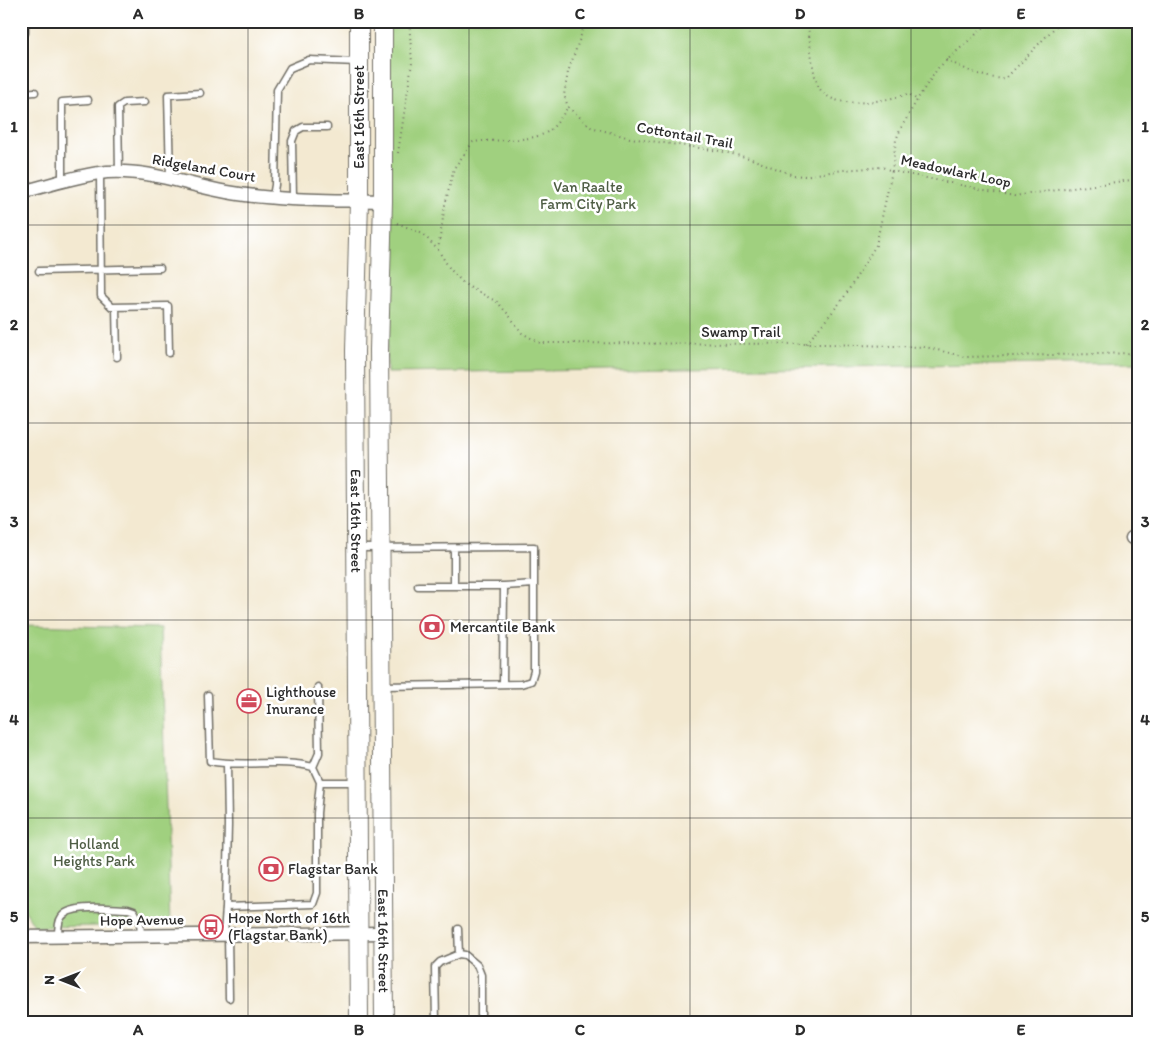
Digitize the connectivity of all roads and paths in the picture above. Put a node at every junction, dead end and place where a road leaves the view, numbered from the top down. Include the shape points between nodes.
1 (25, 21) edge
2 (358, 21) edge
3 (383, 21) edge
4 (586, 21) edge
5 (808, 21) edge
6 (991, 21) edge
7 (1061, 21) edge
8 (25, 33) dead end
9 (946, 60) junction
10 (358, 62) junction
11 (35, 92) dead end
12 (21, 93) edge
13 (200, 93) dead end
14 (88, 100) dead end
15 (916, 100) junction
16 (145, 102) dead end
17 (568, 107) junction
18 (327, 127) dead end
19 (892, 171) junction
20 (119, 173) junction
21 (100, 174) junction
22 (170, 178) junction
23 (1138, 179) edge
24 (62, 181) junction
25 (21, 192) edge
26 (273, 196) junction
27 (293, 198) junction
28 (359, 200) junction
29 (383, 201) junction
30 (392, 222) dead end
31 (438, 250) junction
32 (160, 268) dead end
33 (100, 269) junction
34 (39, 271) dead end
35 (116, 306) junction
36 (806, 344) junction
37 (169, 353) dead end
38 (1138, 353) edge
39 (116, 357) dead end
40 (356, 548) junction
41 (380, 548) junction
42 (454, 548) junction
43 (534, 584) junction
44 (418, 586) dead end
45 (454, 586) junction
46 (504, 586) junction
47 (503, 684) junction
48 (381, 686) junction
49 (318, 687) dead end
50 (208, 695) dead end
51 (227, 764) junction
52 (314, 767) junction
53 (320, 782) junction
54 (358, 782) junction
55 (226, 907) junction
56 (458, 930) dead end
57 (382, 933) junction
58 (358, 934) junction
59 (226, 935) junction
60 (141, 936) junction
61 (21, 937) edge
62 (58, 937) junction
63 (460, 954) junction
64 (229, 998) dead end
65 (359, 1022) edge
66 (384, 1022) edge
67 (436, 1022) edge
68 (481, 1022) edge

1 - 8 lane
2 - 10 main road, East 16th Street
3 - 29 main road, East 16th Street
4 - 17 path via 568,72 564,96
5 - 15 path via 816,79 821,91 832,98 858,103 908,94
6 - 9 path, Meadowlark Loop
7 - 9 path via 1006,78 982,75
9 - 15 path, Meadowlark Loop
10 - 26 lane via 309,60 290,68 277,90
10 - 28 main road, East 16th Street
11 - 12 lane
13 - 22 lane via 168,95
14 - 24 lane via 62,102
15 - 19 path, Meadowlark Loop via 896,140
16 - 20 lane via 124,103 118,108
17 - 19 path, Cottontail Trail via 591,127 630,138 720,151 793,175 882,167
17 - 31 path via 552,129 543,135 472,142 454,168
18 - 27 lane via 303,127 296,131 292,141
19 - 23 path, Meadowlark Loop via 1014,196
19 - 36 path via 876,245 843,299
20 - 21 street, Ridgeland Court
20 - 22 street, Ridgeland Court
21 - 24 street, Ridgeland Court
21 - 33 lane
22 - 26 street, Ridgeland Court via 228,192
24 - 25 street, Ridgeland Court
26 - 27 street, Ridgeland Court
27 - 28 street, Ridgeland Court
28 - 29 street, Ridgeland Court
28 - 40 main road, East 16th Street via 355,351
29 - 41 main road, East 16th Street via 379,350
30 - 31 path, Swamp Trail via 423,234
31 - 36 path, Swamp Trail via 464,284 497,302 522,333 540,343
32 - 33 lane
33 - 34 lane
33 - 35 lane via 101,296 112,307
35 - 37 lane via 168,306
35 - 39 lane
36 - 38 path, Swamp Trail via 926,346 965,357
40 - 41 lane
40 - 54 main road, East 16th Street
41 - 42 lane
41 - 48 main road, East 16th Street
42 - 43 lane via 534,547
42 - 45 lane
43 - 46 lane
43 - 47 lane via 534,671 531,681
44 - 45 lane
45 - 46 lane
46 - 47 lane
47 - 48 lane
48 - 57 main road, East 16th Street
49 - 52 lane via 319,753
50 - 51 lane via 210,761
51 - 52 lane via 297,763
51 - 55 lane
52 - 53 lane
53 - 54 lane
53 - 55 lane via 317,893 313,904
54 - 58 main road, East 16th Street
55 - 59 lane
56 - 63 lane
57 - 58 street, Hope Avenue
57 - 66 main road, East 16th Street
58 - 59 street, Hope Avenue
58 - 65 main road, East 16th Street
59 - 60 street, Hope Avenue
59 - 64 lane
60 - 62 street, Hope Avenue
60 - 62 lane via 140,921 134,911 76,908 60,918
61 - 62 street, Hope Avenue
63 - 67 lane via 435,967
63 - 68 lane via 477,965 481,975

